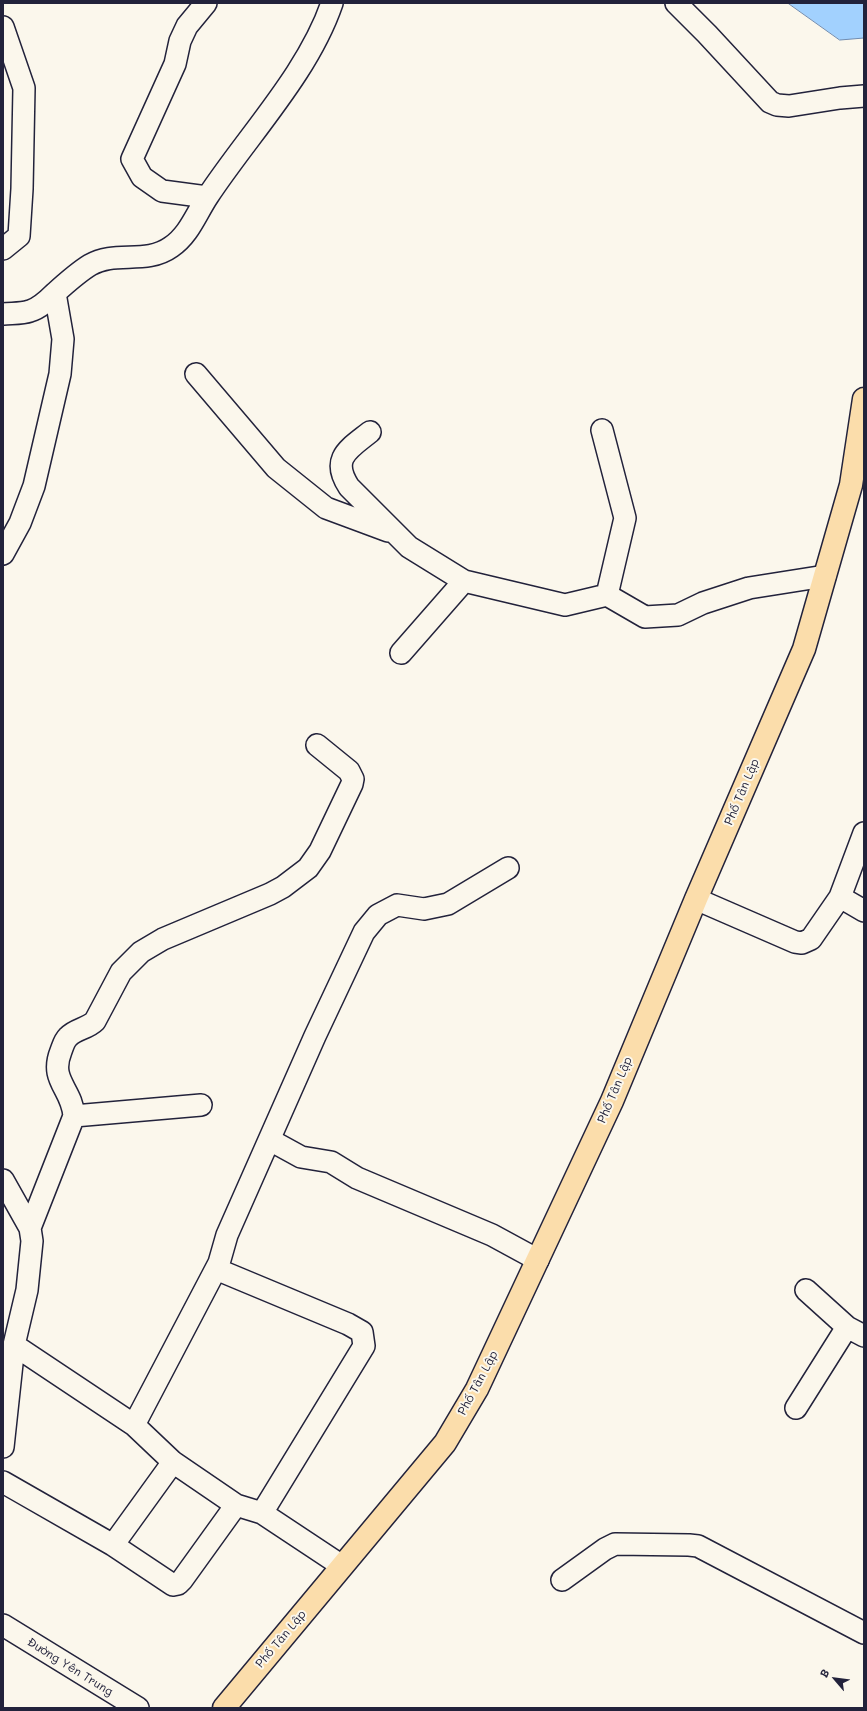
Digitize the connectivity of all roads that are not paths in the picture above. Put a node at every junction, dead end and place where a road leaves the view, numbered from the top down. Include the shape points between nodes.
1 (206, 3) edge
2 (332, 3) edge
3 (676, 3) edge
4 (3, 27) edge
5 (864, 96) edge
6 (207, 197) junction
7 (3, 249) edge
8 (55, 293) junction
9 (3, 314) edge
10 (196, 374) dead end
11 (864, 399) edge
12 (602, 430) dead end
13 (370, 432) dead end
14 (394, 533) junction
15 (3, 554) edge
16 (825, 576) junction
17 (464, 581) junction
18 (607, 595) junction
19 (401, 653) dead end
20 (317, 744) dead end
21 (864, 833) edge
22 (508, 868) dead end
23 (840, 897) junction
24 (696, 899) junction
25 (864, 912) edge
26 (201, 1105) dead end
27 (74, 1116) junction
28 (270, 1140) junction
29 (3, 1180) edge
30 (30, 1228) junction
31 (538, 1260) junction
32 (216, 1269) junction
33 (806, 1290) dead end
34 (856, 1332) edge
35 (14, 1345) junction
36 (796, 1408) dead end
37 (134, 1425) junction
38 (3, 1447) edge
39 (173, 1462) junction
40 (3, 1482) edge
41 (236, 1505) junction
42 (262, 1513) junction
43 (113, 1545) junction
44 (342, 1566) junction
45 (562, 1580) dead end
46 (3, 1625) edge
47 (864, 1633) edge
48 (138, 1708) edge
49 (224, 1708) edge

1 - 6 street via 187,26 180,41 175,64 132,159 142,177 162,192
2 - 6 street via 324,24 296,72
3 - 5 street via 770,102 789,106
4 - 7 street via 24,88 19,236
6 - 8 street via 191,227 171,248 149,257 99,261
8 - 9 street via 38,308
8 - 15 street via 63,339 60,374 34,486 20,522
10 - 14 street via 276,468 326,508
11 - 16 main road, Phố Tân Lập via 851,485
12 - 18 street via 625,518
13 - 14 street via 347,450 342,458 342,477 348,487
14 - 17 street via 409,547
16 - 18 street via 749,588 716,598 678,615 645,617
16 - 24 main road, Phố Tân Lập via 804,649
17 - 18 street via 565,605
17 - 19 street
20 - 27 street via 349,771 353,779 314,860 283,887 163,939 131,961 114,984 95,1021 67,1038 57,1060 57,1073 71,1100
21 - 23 street
22 - 28 street via 448,904 424,909 397,905 378,915 364,932
23 - 24 street via 811,939 802,943
23 - 25 street
24 - 31 main road, Phố Tân Lập via 612,1102
26 - 27 street
27 - 30 street
28 - 31 street via 301,1157 331,1162 358,1178 492,1236
28 - 32 street via 227,1235
29 - 30 street
30 - 35 street via 32,1241 27,1290
31 - 44 main road, Phố Tân Lập via 478,1389 445,1443
32 - 37 street
32 - 42 street via 362,1332 364,1346
33 - 34 street
34 - 36 street
35 - 37 street
35 - 38 street
37 - 39 street
39 - 41 street
39 - 43 street
40 - 43 street
41 - 42 street
41 - 43 street via 178,1584 168,1583
42 - 44 street
44 - 49 main road, Phố Tân Lập
45 - 47 street via 615,1544 698,1546
46 - 48 street, Đường Yên Trung

